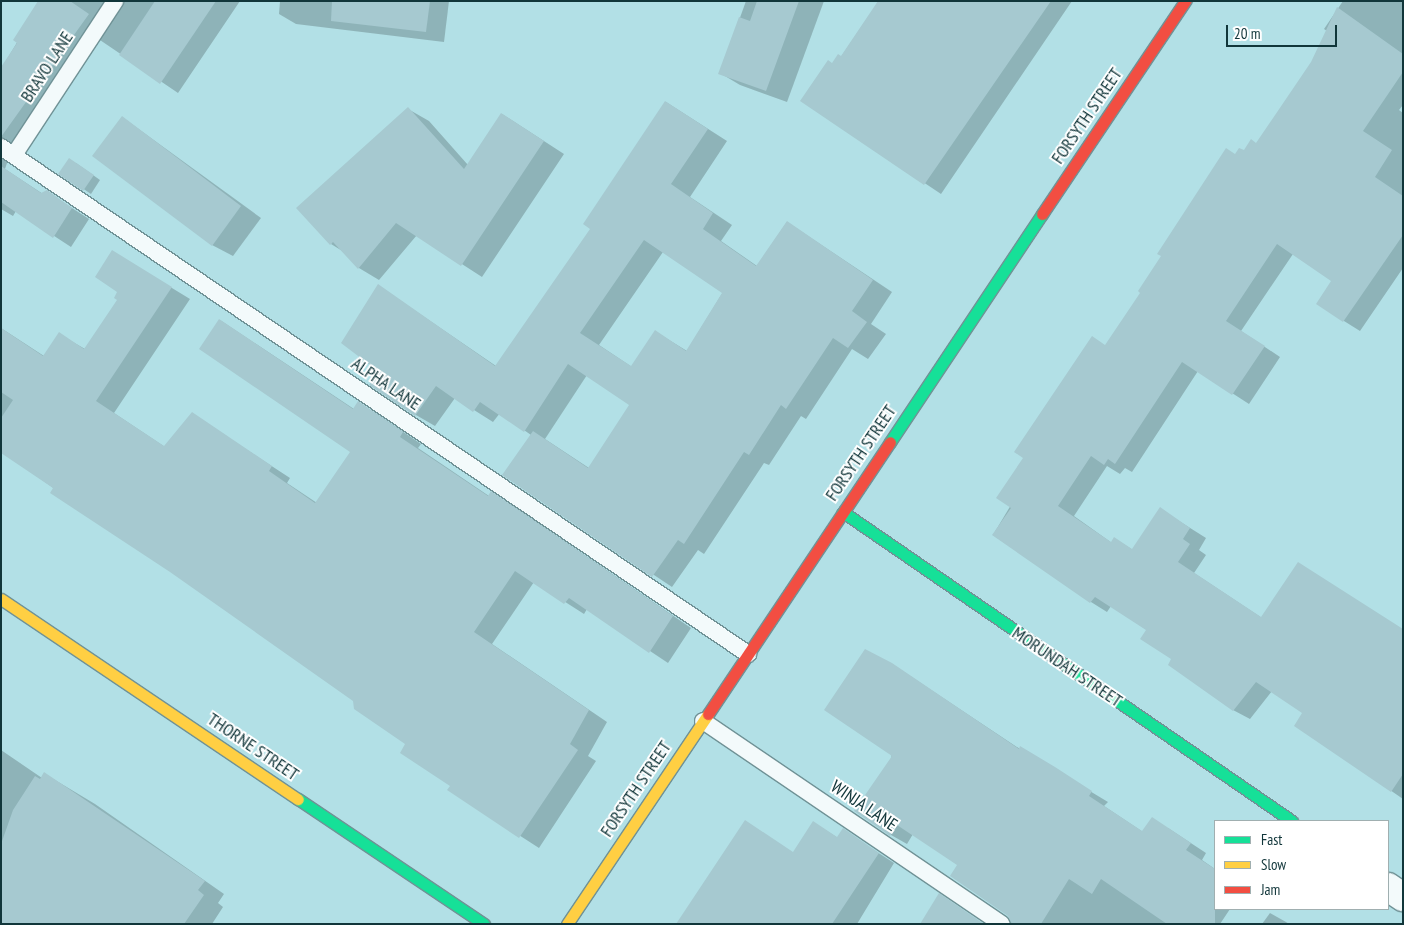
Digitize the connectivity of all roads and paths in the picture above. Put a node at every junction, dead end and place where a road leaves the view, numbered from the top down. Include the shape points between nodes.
1 (115, 1) edge
2 (1185, 1) edge
3 (7, 151) edge
4 (843, 512) junction
5 (1, 599) edge
6 (748, 654) junction
7 (703, 720) junction
8 (1291, 820) edge
9 (1389, 888) edge
10 (1403, 897) edge
11 (484, 924) edge
12 (567, 924) edge
13 (1002, 924) edge

1 - 3 lane, BRAVO LANE
2 - 4 street, FORSYTH STREET
3 - 6 lane, ALPHA LANE
4 - 6 street, FORSYTH STREET
4 - 8 street, MORUNDAH STREET
5 - 11 street, THORNE STREET
6 - 7 street, FORSYTH STREET
7 - 12 street, FORSYTH STREET
7 - 13 lane, WINJA LANE
9 - 10 street

